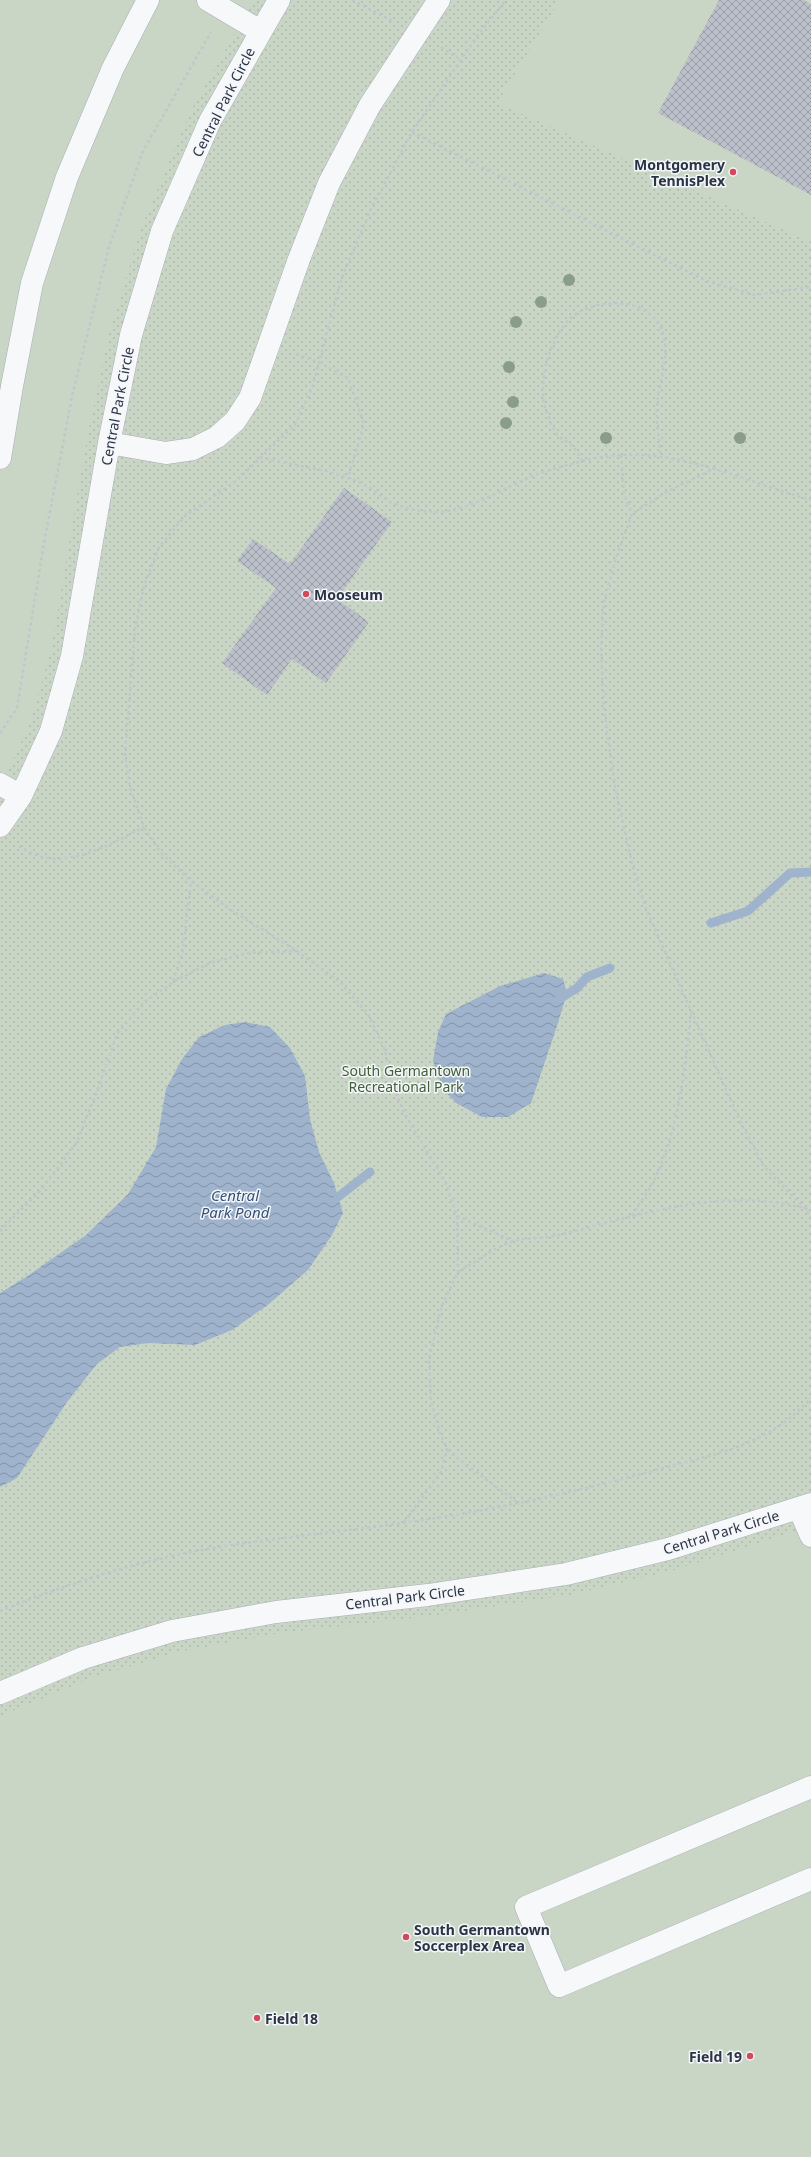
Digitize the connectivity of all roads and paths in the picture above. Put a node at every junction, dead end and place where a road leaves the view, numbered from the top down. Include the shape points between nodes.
1 (148, 0) edge
2 (279, 0) edge
3 (439, 0) edge
4 (506, 0) edge
5 (216, 5) edge
6 (260, 31) junction
7 (412, 132) junction
8 (811, 287) edge
9 (270, 344) junction
10 (318, 362) junction
11 (109, 443) junction
12 (621, 455) junction
13 (661, 456) junction
14 (260, 457) junction
15 (0, 458) edge
16 (582, 461) junction
17 (716, 468) junction
18 (348, 478) junction
19 (811, 500) edge
20 (632, 514) junction
21 (0, 733) edge
22 (0, 784) edge
23 (21, 796) junction
24 (144, 827) junction
25 (6, 834) edge
26 (191, 881) junction
27 (297, 951) junction
28 (173, 982) junction
29 (691, 1011) junction
30 (806, 1209) junction
31 (811, 1210) edge
32 (457, 1216) junction
33 (632, 1217) junction
34 (811, 1217) edge
35 (0, 1231) edge
36 (513, 1241) junction
37 (458, 1272) junction
38 (811, 1398) edge
39 (446, 1450) junction
40 (519, 1503) junction
41 (805, 1506) edge
42 (404, 1522) junction
43 (811, 1536) edge
44 (0, 1611) edge
45 (0, 1693) edge
46 (811, 1787) edge
47 (811, 1879) edge

1 - 15 street via 113,68 67,177 32,283
2 - 6 street, Central Park Circle
3 - 9 street via 370,106 329,183 299,259
4 - 7 path via 478,35
5 - 6 street
5 - 21 path via 143,151 109,247 73,392 44,537 17,708
6 - 11 street, Central Park Circle via 210,121 162,231 131,335
7 - 8 path via 706,281 755,295
7 - 10 path via 371,209 342,277
9 - 10 path
9 - 11 street via 250,398 235,421 217,437 193,449 166,453
10 - 14 path via 312,388 295,425
10 - 18 path via 348,378 364,424
11 - 23 street, Central Park Circle via 72,656 51,731
12 - 13 path
12 - 16 path
12 - 20 path via 624,493
13 - 16 path via 657,405 666,353 663,333 654,316 637,306 611,303 580,311 562,327 548,354 544,378 546,409 556,434 574,448
13 - 17 path
14 - 18 path
14 - 24 path via 237,480 185,516 159,547 144,586 135,629 125,754 130,787
16 - 18 path via 538,474 493,496 451,511 422,511 390,502 365,485
17 - 19 path
17 - 20 path via 668,491
20 - 29 path via 604,601 601,648 604,711 614,787 632,863 646,910
22 - 23 street
23 - 25 street, Central Park Circle
24 - 25 path via 100,849 64,858 38,856
24 - 26 path via 160,852
26 - 27 path via 231,910
26 - 28 path via 183,950
27 - 28 path via 248,953 210,963
27 - 32 path via 340,982 368,1014 385,1050 392,1084 404,1113 445,1181
28 - 35 path via 143,1003 117,1034 77,1142 40,1191
29 - 30 path via 739,1119 764,1167
29 - 33 path via 674,1127 654,1180
30 - 31 path
30 - 33 path via 753,1200 703,1202 663,1208
30 - 34 path
32 - 36 path
32 - 37 path
33 - 36 path via 556,1236
36 - 37 path
37 - 39 path via 442,1305 429,1359 431,1400
38 - 40 path via 774,1430 743,1446 591,1488
39 - 40 path
39 - 42 path via 441,1472
40 - 42 path
41 - 43 street
41 - 45 street, Central Park Circle via 668,1549 566,1574 428,1595 276,1612 172,1631 83,1658
42 - 44 path via 192,1552 116,1570
46 - 47 street via 526,1907 559,1986

